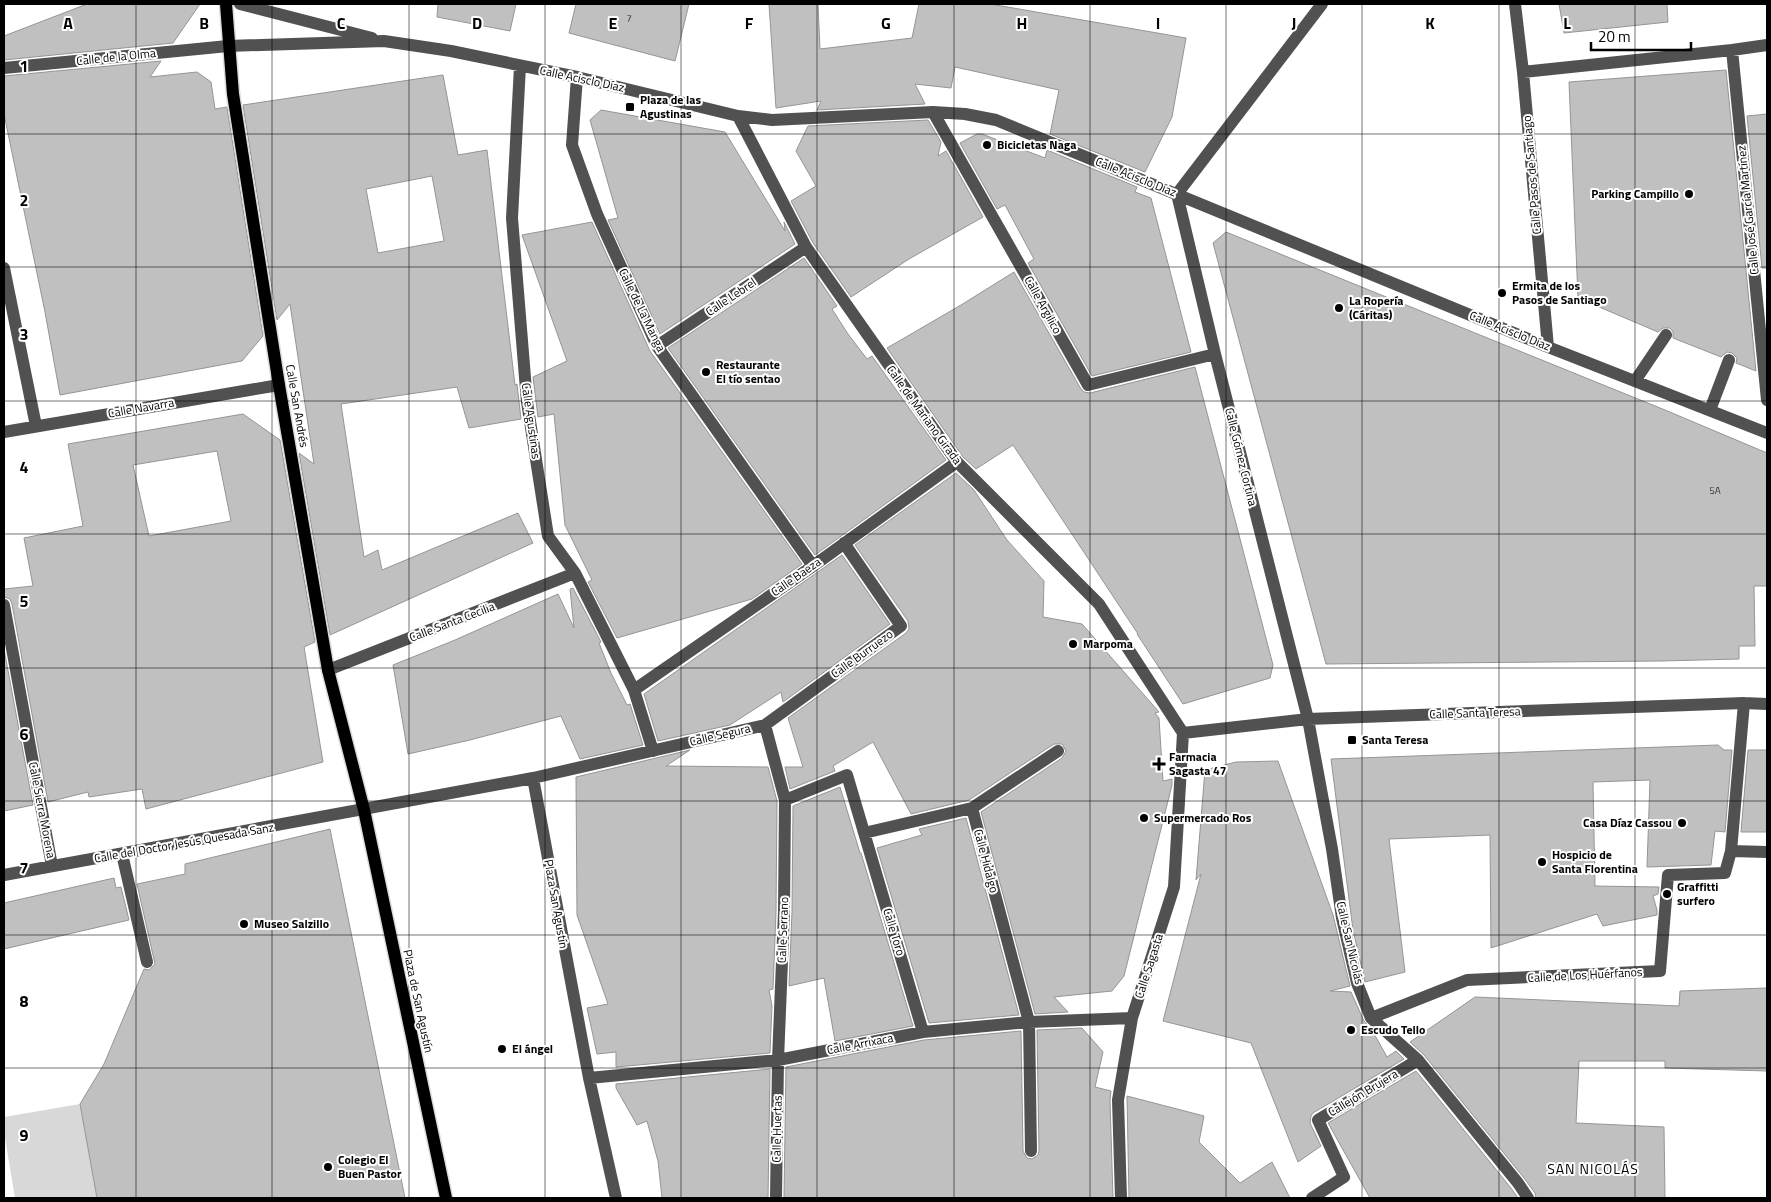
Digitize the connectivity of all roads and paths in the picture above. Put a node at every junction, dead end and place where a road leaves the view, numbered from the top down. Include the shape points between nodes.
1 (226, 4) edge
2 (240, 4) edge
3 (1322, 4) edge
4 (1515, 4) edge
5 (384, 41) junction
6 (1767, 45) edge
7 (228, 46) junction
8 (1732, 50) junction
9 (520, 66) junction
10 (4, 68) edge
11 (1523, 72) junction
12 (577, 77) junction
13 (933, 112) junction
14 (738, 116) junction
15 (1177, 194) junction
16 (806, 247) junction
17 (4, 268) edge
18 (1666, 335) dead end
19 (657, 346) junction
20 (1548, 347) junction
21 (1215, 354) junction
22 (1729, 360) dead end
23 (1635, 381) junction
24 (279, 385) junction
25 (1767, 400) edge
26 (1710, 410) junction
27 (36, 426) junction
28 (4, 432) edge
29 (1767, 433) edge
30 (957, 462) junction
31 (844, 543) junction
32 (813, 566) junction
33 (576, 574) junction
34 (4, 606) edge
35 (328, 670) junction
36 (634, 690) junction
37 (1744, 703) junction
38 (1767, 704) edge
39 (1308, 719) junction
40 (766, 725) junction
41 (1183, 733) junction
42 (653, 750) junction
43 (1058, 751) dead end
44 (533, 778) junction
45 (785, 800) junction
46 (972, 808) junction
47 (364, 810) junction
48 (864, 833) junction
49 (1731, 851) junction
50 (1767, 852) edge
51 (122, 854) junction
52 (52, 866) junction
53 (4, 876) edge
54 (147, 962) dead end
55 (1132, 1018) junction
56 (1372, 1018) junction
57 (1030, 1022) junction
58 (923, 1032) junction
59 (778, 1060) junction
60 (1418, 1060) junction
61 (589, 1078) junction
62 (1031, 1152) dead end
63 (446, 1198) edge
64 (616, 1198) edge
65 (776, 1198) edge
66 (1121, 1198) edge
67 (1312, 1198) edge
68 (1528, 1198) edge

1 - 7 main road, Calle San Andrés
2 - 5 street, Calle Acisclo Díaz
3 - 15 street
4 - 11 street, Calle Pasos de Santiago
5 - 7 street, Calle Acisclo Díaz
5 - 9 street, Calle Acisclo Díaz
6 - 8 street
7 - 10 street, Calle de la Olma
7 - 24 main road, Calle San Andrés
8 - 11 street
8 - 25 street, Calle José García Martínez
9 - 12 street, Calle Acisclo Díaz
9 - 33 street, Calle Agustinas via 512,218 527,402 548,536
11 - 20 street, Calle Pasos de Santiago
12 - 14 street, Calle Acisclo Díaz
12 - 19 street, Calle de La Manga via 572,145 597,214
13 - 14 street, Calle Acisclo Díaz via 772,120
13 - 15 street, Calle Acisclo Díaz via 996,120
13 - 21 street, Calle Argilico via 1088,385
14 - 16 street, Calle de Mariano Girada
15 - 20 street, Calle Acisclo Díaz
15 - 21 street, Calle Gómez Cortina
16 - 19 street, Calle Lebrel
16 - 30 street, Calle de Mariano Girada
17 - 27 street
18 - 23 street
19 - 32 street, Calle de La Manga
20 - 23 street, Calle Acisclo Díaz
21 - 39 street, Calle Gómez Cortina
22 - 26 street
23 - 26 street, Calle Acisclo Díaz
24 - 27 street, Calle Navarra
24 - 35 main road, Calle San Andrés
26 - 29 street, Calle Acisclo Díaz
27 - 28 street, Calle Navarra
30 - 31 street, Calle Baeza
30 - 41 street, Calle de Mariano Girada via 1099,604
31 - 32 street, Calle Baeza
31 - 40 street, Calle Burruezo via 901,626
32 - 36 street, Calle Baeza
33 - 35 street, Calle Santa Cecilia
33 - 36 street, Calle Agustinas
34 - 52 street, Calle Sierra Morena
35 - 47 main road, Calle San Andrés
36 - 42 street, Calle Agustinas
37 - 38 street, Calle Santa Teresa
37 - 39 street, Calle Santa Teresa
37 - 49 street
39 - 41 street, Calle Santa Teresa
39 - 56 street, Calle San Nicolás via 1342,918 1357,983
40 - 42 street, Calle Segura
40 - 45 street, Calle Segura
41 - 55 street, Calle Sagasta via 1174,887
42 - 44 street, Calle Segura
43 - 46 street
44 - 47 street
44 - 61 street, Plaza San Agustín
45 - 48 street via 846,775
45 - 59 street, Calle Serrano
46 - 48 street
46 - 57 street, Calle Hidalgo
47 - 51 street, Calle del Doctor Jesús Quesada Sanz
47 - 63 main road, Plaza de San Agustín
48 - 58 street, Calle Toro
49 - 50 street
49 - 56 street, Calle de Los Huérfanos via 1725,873 1668,875 1660,971 1467,980
51 - 52 street, Calle del Doctor Jesús Quesada Sanz
51 - 54 street
52 - 53 street, Calle del Doctor Jesús Quesada Sanz
55 - 57 street, Calle Arrixaca
55 - 66 street, Calle Sagasta via 1118,1100
56 - 60 street, Calle San Nicolás
57 - 58 street, Calle Arrixaca
57 - 62 street, Calle Hidalgo
58 - 59 street, Calle Arrixaca
59 - 61 street, Calle Arrixaca
59 - 65 street, Calle Huertas
60 - 67 street, Callejón Brujera via 1318,1120 1344,1176
60 - 68 street, Calle San Nicolás
61 - 64 street, Plaza San Agustín

